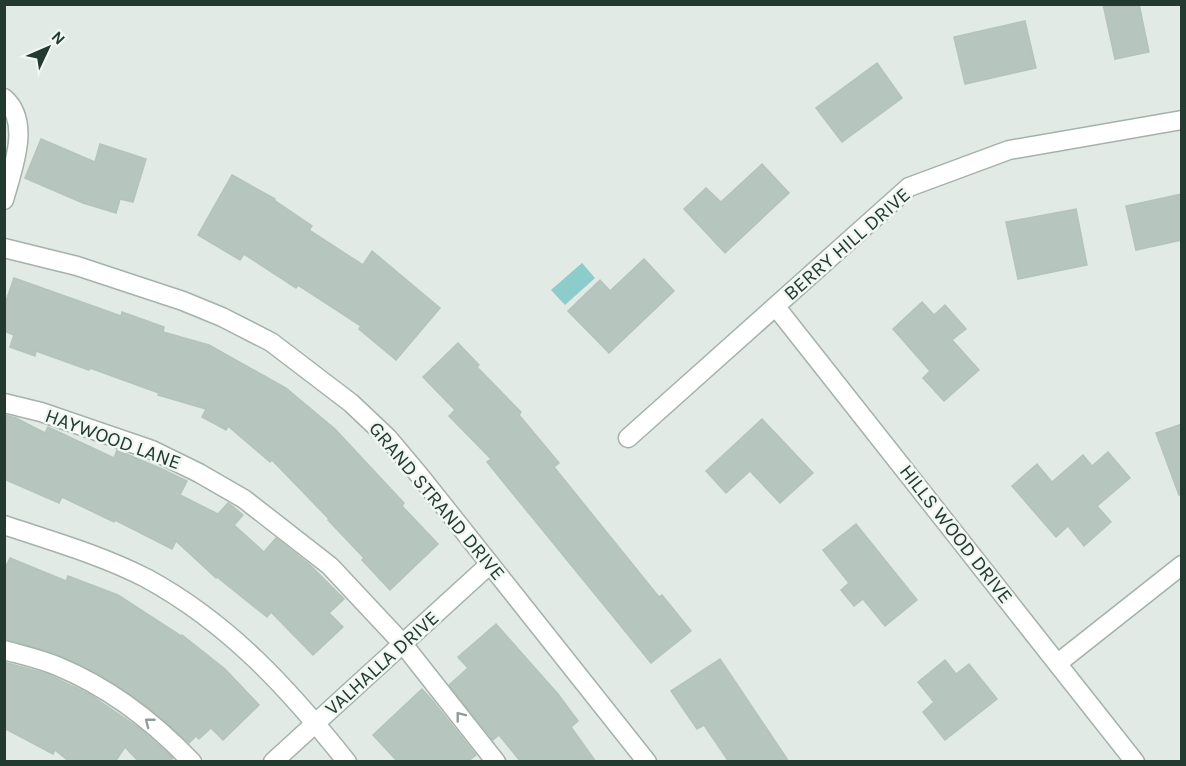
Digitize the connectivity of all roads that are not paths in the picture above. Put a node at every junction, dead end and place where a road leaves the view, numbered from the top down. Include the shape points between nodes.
1 (4, 98) edge
2 (1182, 120) edge
3 (4, 200) edge
4 (4, 248) edge
5 (776, 307) junction
6 (4, 403) edge
7 (627, 438) dead end
8 (4, 525) edge
9 (490, 564) junction
10 (1182, 564) edge
11 (403, 644) junction
12 (4, 650) edge
13 (1058, 663) junction
14 (316, 723) junction
15 (192, 762) edge
16 (273, 762) edge
17 (347, 762) edge
18 (496, 762) edge
19 (647, 762) edge
20 (1135, 762) edge

1 - 3 street via 16,112 20,125
2 - 5 street, BERRY HILL DRIVE via 1009,150 909,187
4 - 9 street, GRAND STRAND DRIVE via 77,266 183,301 271,342 351,403 388,438
5 - 7 street, BERRY HILL DRIVE
5 - 13 street, HILLS WOOD DRIVE
6 - 11 street, HAYWOOD LANE via 152,450 244,499 330,566
8 - 14 street via 109,561 185,602 250,652
9 - 11 street, VALHALLA DRIVE
9 - 19 street, GRAND STRAND DRIVE
10 - 13 street
11 - 14 street, VALHALLA DRIVE
18 -> 11 street, HAYWOOD LANE
15 -> 12 street via 125,704 57,666
13 - 20 street, HILLS WOOD DRIVE
14 - 16 street, VALHALLA DRIVE
14 - 17 street

